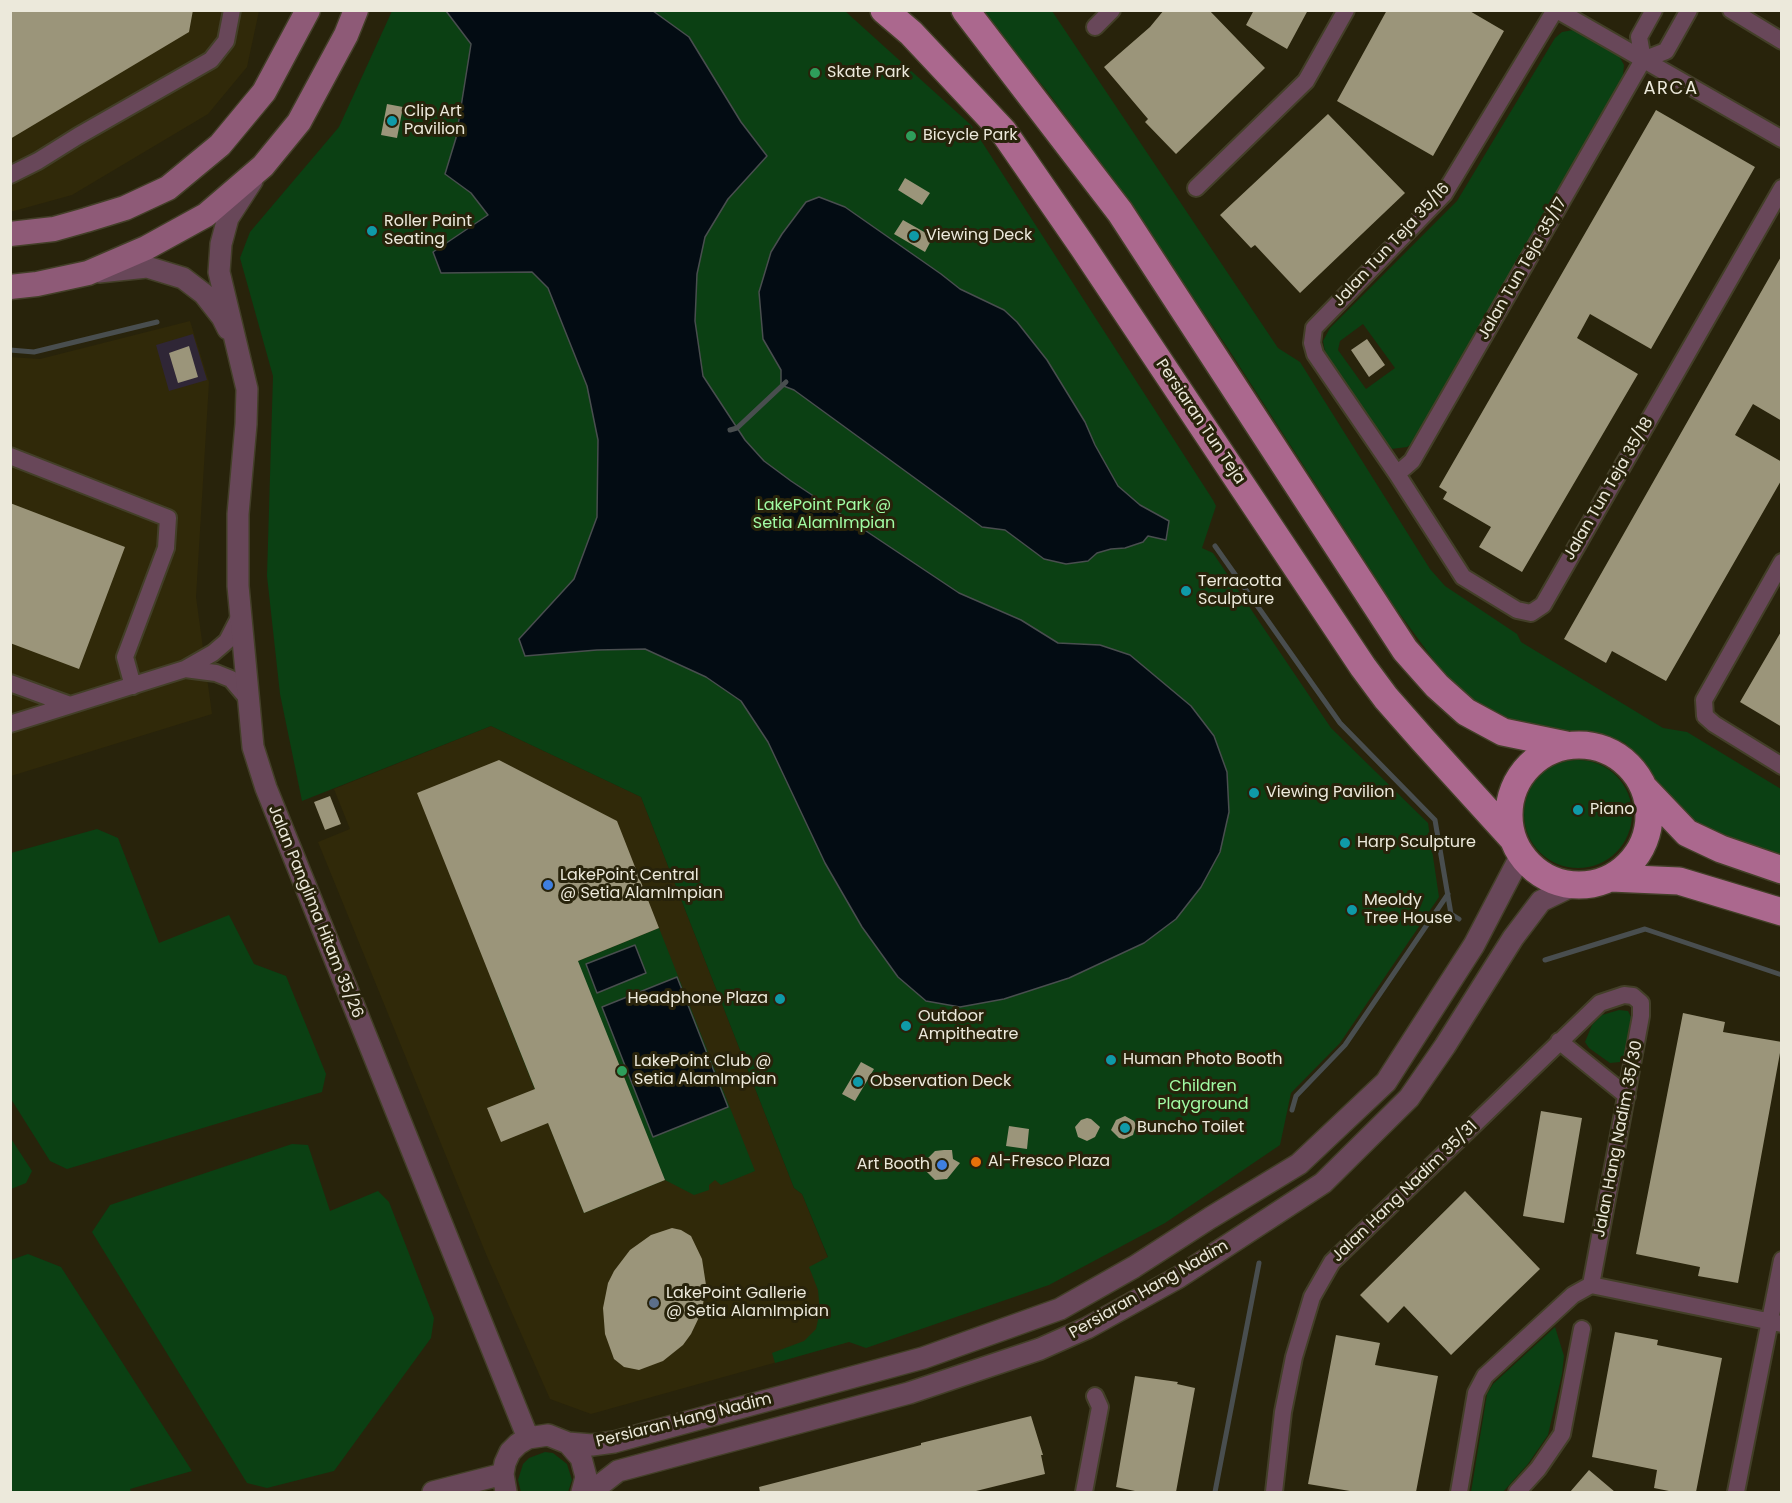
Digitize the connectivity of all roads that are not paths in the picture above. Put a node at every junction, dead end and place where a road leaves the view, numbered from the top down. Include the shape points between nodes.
1 (232, 10) edge
2 (308, 10) edge
3 (356, 10) edge
4 (884, 10) edge
5 (965, 10) edge
6 (1112, 10) edge
7 (1346, 10) edge
8 (1556, 10) edge
9 (1654, 10) edge
10 (1689, 10) edge
11 (1731, 10) edge
12 (1095, 27) dead end
13 (1782, 41) edge
14 (1643, 60) junction
15 (1782, 139) edge
16 (263, 166) junction
17 (10, 175) edge
18 (1196, 188) dead end
19 (1782, 188) edge
20 (10, 234) edge
21 (88, 273) junction
22 (10, 287) edge
23 (240, 357) junction
24 (10, 456) edge
25 (1397, 474) junction
26 (1782, 562) edge
27 (240, 616) junction
28 (185, 669) junction
29 (10, 683) edge
30 (134, 686) junction
31 (248, 699) junction
32 (70, 705) junction
33 (10, 724) edge
34 (1566, 745) junction
35 (1782, 766) edge
36 (1645, 789) junction
37 (1516, 847) junction
38 (1782, 870) edge
39 (1611, 878) junction
40 (1572, 886) junction
41 (1782, 912) edge
42 (1633, 996) joint
43 (1560, 1041) junction
44 (1627, 1096) junction
45 (1782, 1260) edge
46 (1591, 1285) junction
47 (1776, 1323) edge
48 (1582, 1329) dead end
49 (1095, 1396) dead end
50 (528, 1438) junction
51 (568, 1443) junction
52 (504, 1483) edge
53 (433, 1492) edge
54 (582, 1492) edge
55 (591, 1492) edge
56 (1084, 1492) edge
57 (1274, 1492) edge
58 (1459, 1492) edge
59 (1517, 1492) edge
60 (1736, 1492) edge

1 - 17 street via 226,41 212,60
2 - 20 main road via 264,92 220,145 168,188 86,220 54,229
3 - 16 main road via 299,122
4 - 37 main road, Persiaran Tun Teja via 911,33 1003,131 1363,667
5 - 34 main road via 1120,212 1405,650 1466,712 1503,732
6 - 12 street
7 - 18 street via 1306,81
8 - 14 street
8 - 25 street, Jalan Tun Teja 35/16 via 1444,194 1314,328 1315,354
9 - 14 street via 1639,37
10 - 14 street via 1666,51
11 - 13 street
14 - 15 street
14 - 25 street, Jalan Tun Teja 35/17 via 1412,461
16 - 21 main road via 206,214 146,248
16 - 23 street, Jalan Panglima Hitam 35/26 via 228,218 221,244 219,272
19 - 25 street, Jalan Tun Teja 35/18 via 1543,605 1531,613 1517,610 1462,577
21 - 22 main road
21 - 23 street, Jalan Panglima Hitam 35/26 via 147,267 183,278 204,294 222,317
23 - 27 street, Jalan Panglima Hitam 35/26 via 247,389 237,514
24 - 30 street via 168,518 166,548 125,657
26 - 35 street via 1704,700 1705,716 1714,724
27 - 28 street via 227,641
27 - 31 street, Jalan Panglima Hitam 35/26
28 - 30 street
28 - 31 street via 231,679
29 - 32 street
30 - 32 street
31 - 50 street, Jalan Panglima Hitam 35/26 via 253,747 266,788
32 - 33 street
34 - 36 main road via 1590,745 1613,753 1632,768
34 - 37 main road via 1547,751 1518,779 1510,798 1508,818
36 - 38 main road via 1687,833
36 - 39 main road via 1650,810 1648,830 1628,866
37 - 40 main road via 1543,876
37 - 51 street, Persiaran Hang Nadim via 1474,945 1386,1082 1299,1164 1060,1309 923,1358 614,1442
39 - 40 main road via 1592,885
39 - 41 main road via 1679,880
40 - 55 street, Persiaran Hang Nadim via 1540,901 1409,1098 1323,1183 1179,1277 1040,1349 909,1393 618,1471
42 - 43 street, Jalan Hang Nadim 35/31 via 1623,995 1600,1003
42 - 44 street, Jalan Hang Nadim 35/30 via 1641,1003 1641,1016
43 - 44 street
43 - 57 street, Jalan Hang Nadim 35/31 via 1332,1262 1312,1297 1294,1357
44 - 46 street, Jalan Hang Nadim 35/30
45 - 47 street
46 - 47 street
46 - 58 street via 1573,1295 1485,1376 1476,1393
47 - 60 street
48 - 59 street via 1562,1434 1538,1470
49 - 56 street via 1100,1407
50 - 51 street, Persiaran Hang Nadim via 548,1435
50 - 52 street via 510,1452
51 - 54 street via 584,1467
52 - 53 street

